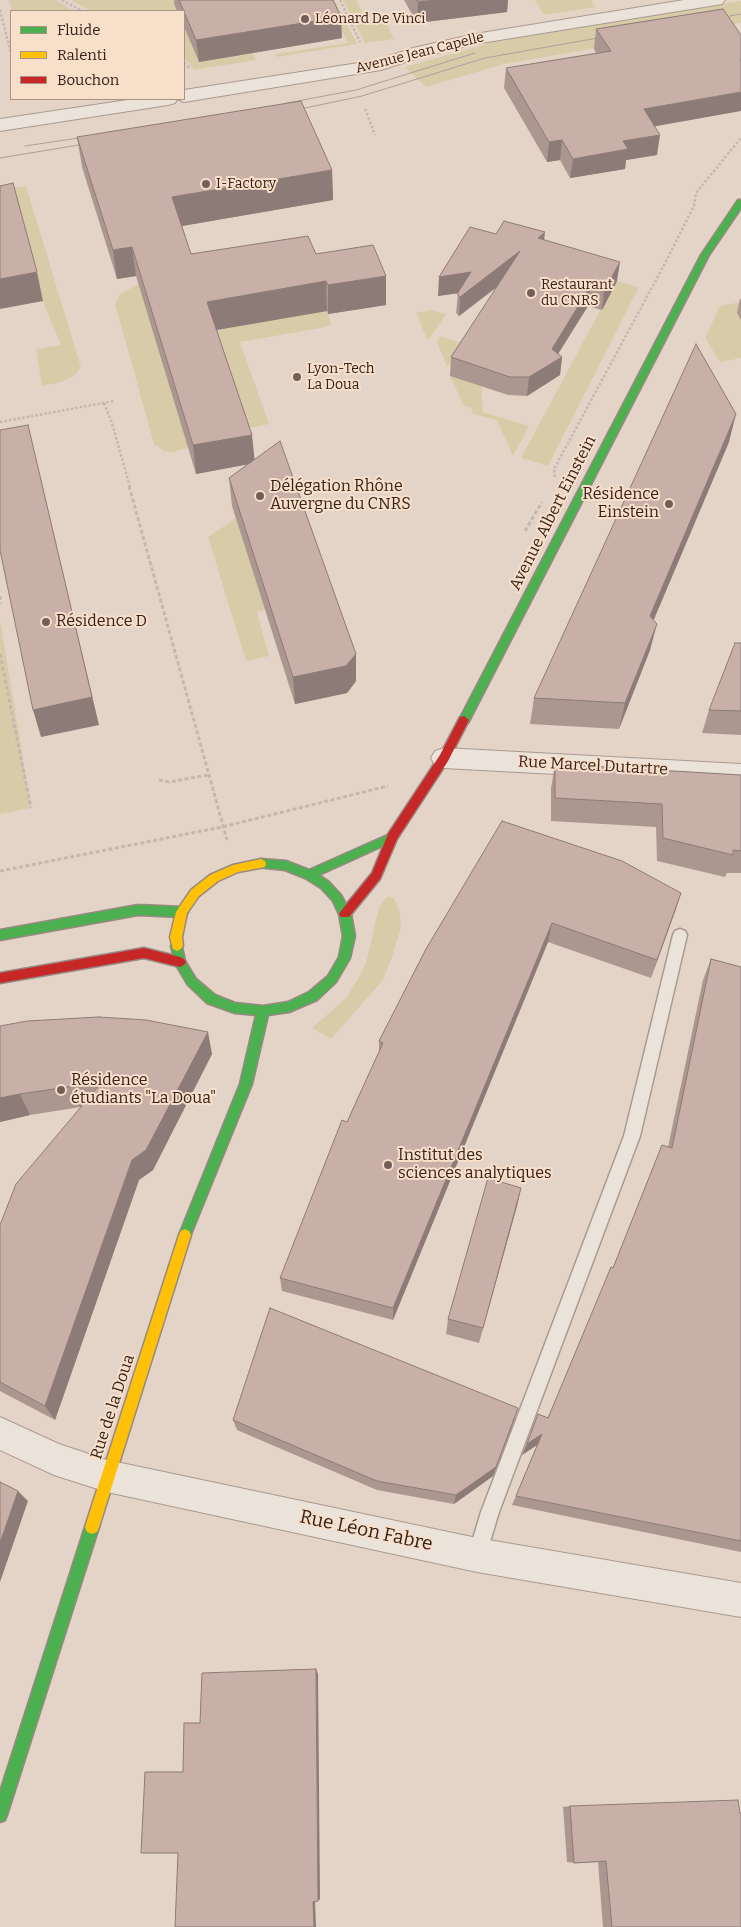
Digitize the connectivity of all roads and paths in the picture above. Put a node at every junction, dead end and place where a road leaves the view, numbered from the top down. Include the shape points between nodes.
1 (62, 0) edge
2 (340, 0) edge
3 (716, 0) edge
4 (0, 10) edge
5 (80, 10) edge
6 (363, 47) dead end
7 (10, 49) edge
8 (185, 96) edge
9 (162, 100) edge
10 (365, 109) dead end
11 (0, 125) edge
12 (375, 135) dead end
13 (741, 138) edge
14 (741, 202) edge
15 (114, 401) dead end
16 (104, 403) junction
17 (0, 422) edge
18 (555, 483) dead end
19 (544, 500) dead end
20 (521, 539) dead end
21 (0, 596) edge
22 (0, 604) edge
23 (0, 654) edge
24 (444, 758) junction
25 (741, 774) edge
26 (208, 775) junction
27 (159, 780) dead end
28 (389, 786) dead end
29 (31, 808) dead end
30 (222, 827) junction
31 (392, 837) junction
32 (0, 871) edge
33 (309, 875) junction
34 (182, 912) junction
35 (345, 914) junction
36 (0, 935) edge
37 (680, 935) dead end
38 (180, 962) junction
39 (0, 978) edge
40 (263, 1012) junction
41 (0, 1433) edge
42 (107, 1476) junction
43 (477, 1555) junction
44 (741, 1600) edge
45 (0, 1815) edge

1 - 5 path
2 - 6 path
3 - 8 street, Avenue Jean Capelle via 475,38 381,65
4 - 7 path
9 - 11 street
10 - 12 path
13 - 18 path via 696,193 694,206 663,267 554,469
14 - 24 street, Avenue Albert Einstein via 705,255
15 - 16 path
16 - 17 path
16 - 26 path
19 - 20 path via 538,504
21 - 22 path
23 - 29 path
24 - 25 street, Rue Marcel Dutartre
24 - 31 street, Avenue Albert Einstein
26 - 27 path via 169,782
26 - 30 path
28 - 30 path
30 - 32 path
31 - 33 street
31 - 35 street, Avenue Albert Einstein via 376,876
33 - 34 street via 286,866 261,864 237,868 208,883
33 - 35 street via 337,898
34 - 36 street via 138,910
34 - 38 street via 176,937
35 - 40 street via 349,936 344,958 332,979 313,996 290,1007
37 - 43 lane via 632,1136 490,1512
38 - 39 street via 144,953
38 - 40 street via 192,982 211,999 235,1008
40 - 42 street, Rue de la Doua via 246,1084 189,1222
41 - 42 street, Rue Léon Fabre via 54,1459
42 - 43 street, Rue Léon Fabre
42 - 45 street, Rue de la Doua
43 - 44 street, Rue Léon Fabre

